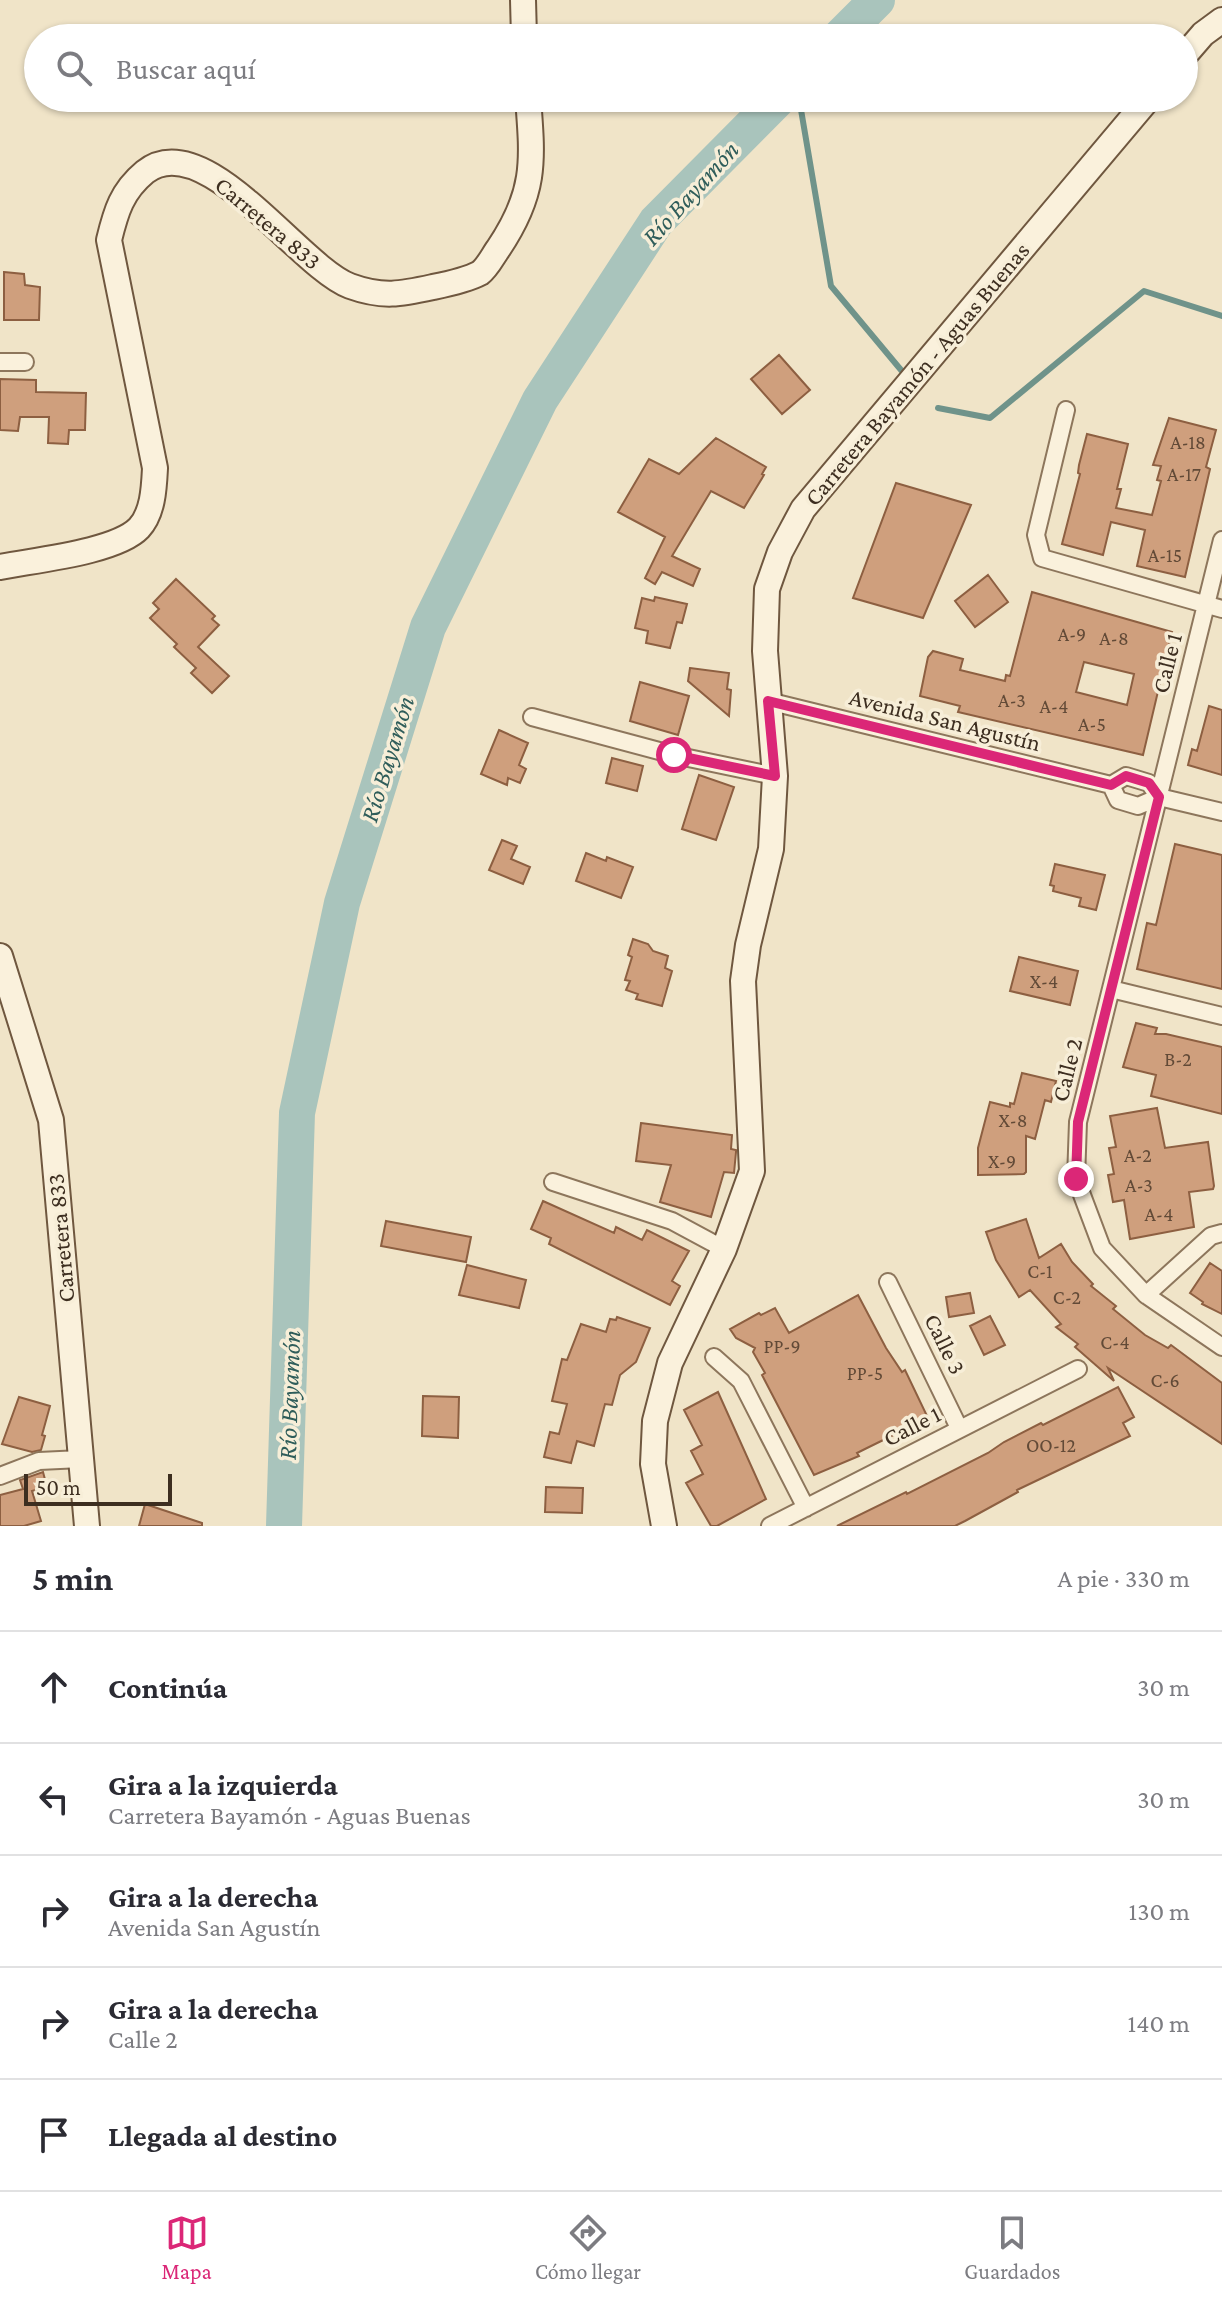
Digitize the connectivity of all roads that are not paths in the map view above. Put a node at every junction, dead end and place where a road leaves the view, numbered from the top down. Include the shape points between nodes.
1 (523, 0) edge
2 (1222, 20) edge
3 (524, 24) edge
4 (1198, 40) edge
5 (529, 112) edge
6 (1137, 112) edge
7 (0, 362) edge
8 (25, 362) dead end
9 (1066, 410) dead end
10 (1222, 540) edge
11 (0, 567) edge
12 (1214, 607) edge
13 (768, 701) junction
14 (532, 717) dead end
15 (775, 776) junction
16 (1111, 785) junction
17 (1159, 797) junction
18 (1222, 812) edge
19 (0, 956) edge
20 (1111, 989) junction
21 (1222, 1016) edge
22 (553, 1182) dead end
23 (1222, 1233) edge
24 (724, 1249) junction
25 (888, 1282) dead end
26 (1146, 1295) junction
27 (1222, 1347) edge
28 (714, 1357) dead end
29 (1078, 1369) dead end
30 (959, 1428) junction
31 (81, 1459) junction
32 (0, 1476) edge
33 (806, 1508) junction
34 (87, 1526) edge
35 (664, 1526) edge
36 (770, 1526) edge

1 - 3 street
2 - 4 street
5 - 11 street, Carretera 833 via 533,163 522,208 482,272 394,296 349,285 323,270 205,169 181,162 152,166 129,186 116,208 109,240 155,468 154,497 140,527 116,544
6 - 13 street, Carretera Bayamón - Aguas Buenas via 803,509 767,589
7 - 8 street
9 - 12 street via 1036,535 1042,558
10 - 12 street, Calle 1
12 - 17 street, Calle 1
13 - 15 street, Carretera Bayamón - Aguas Buenas
13 - 16 street, Avenida San Agustín
14 - 15 street
15 - 24 street, Carretera Bayamón - Aguas Buenas via 771,849 743,981 752,1171
16 - 17 street, Avenida San Agustín via 1126,776 1149,783
16 - 17 street, Avenida San Agustín via 1118,800 1138,806
17 - 18 street, Avenida San Agustín
17 - 20 street, Calle 2
19 - 31 street, Carretera 833 via 51,1120
20 - 21 street
20 - 26 street, Calle 2 via 1078,1122 1076,1179 1102,1248
22 - 24 street via 672,1221
23 - 26 street via 1211,1236
24 - 35 street, Carretera Bayamón - Aguas Buenas via 670,1363 655,1421 653,1464
25 - 30 street, Calle 3
26 - 27 street, Calle 2
28 - 33 street via 741,1381
29 - 30 street, Calle 1
30 - 33 street, Calle 1
31 - 32 street via 39,1461
31 - 34 street, Carretera 833
33 - 36 street, Calle 1

